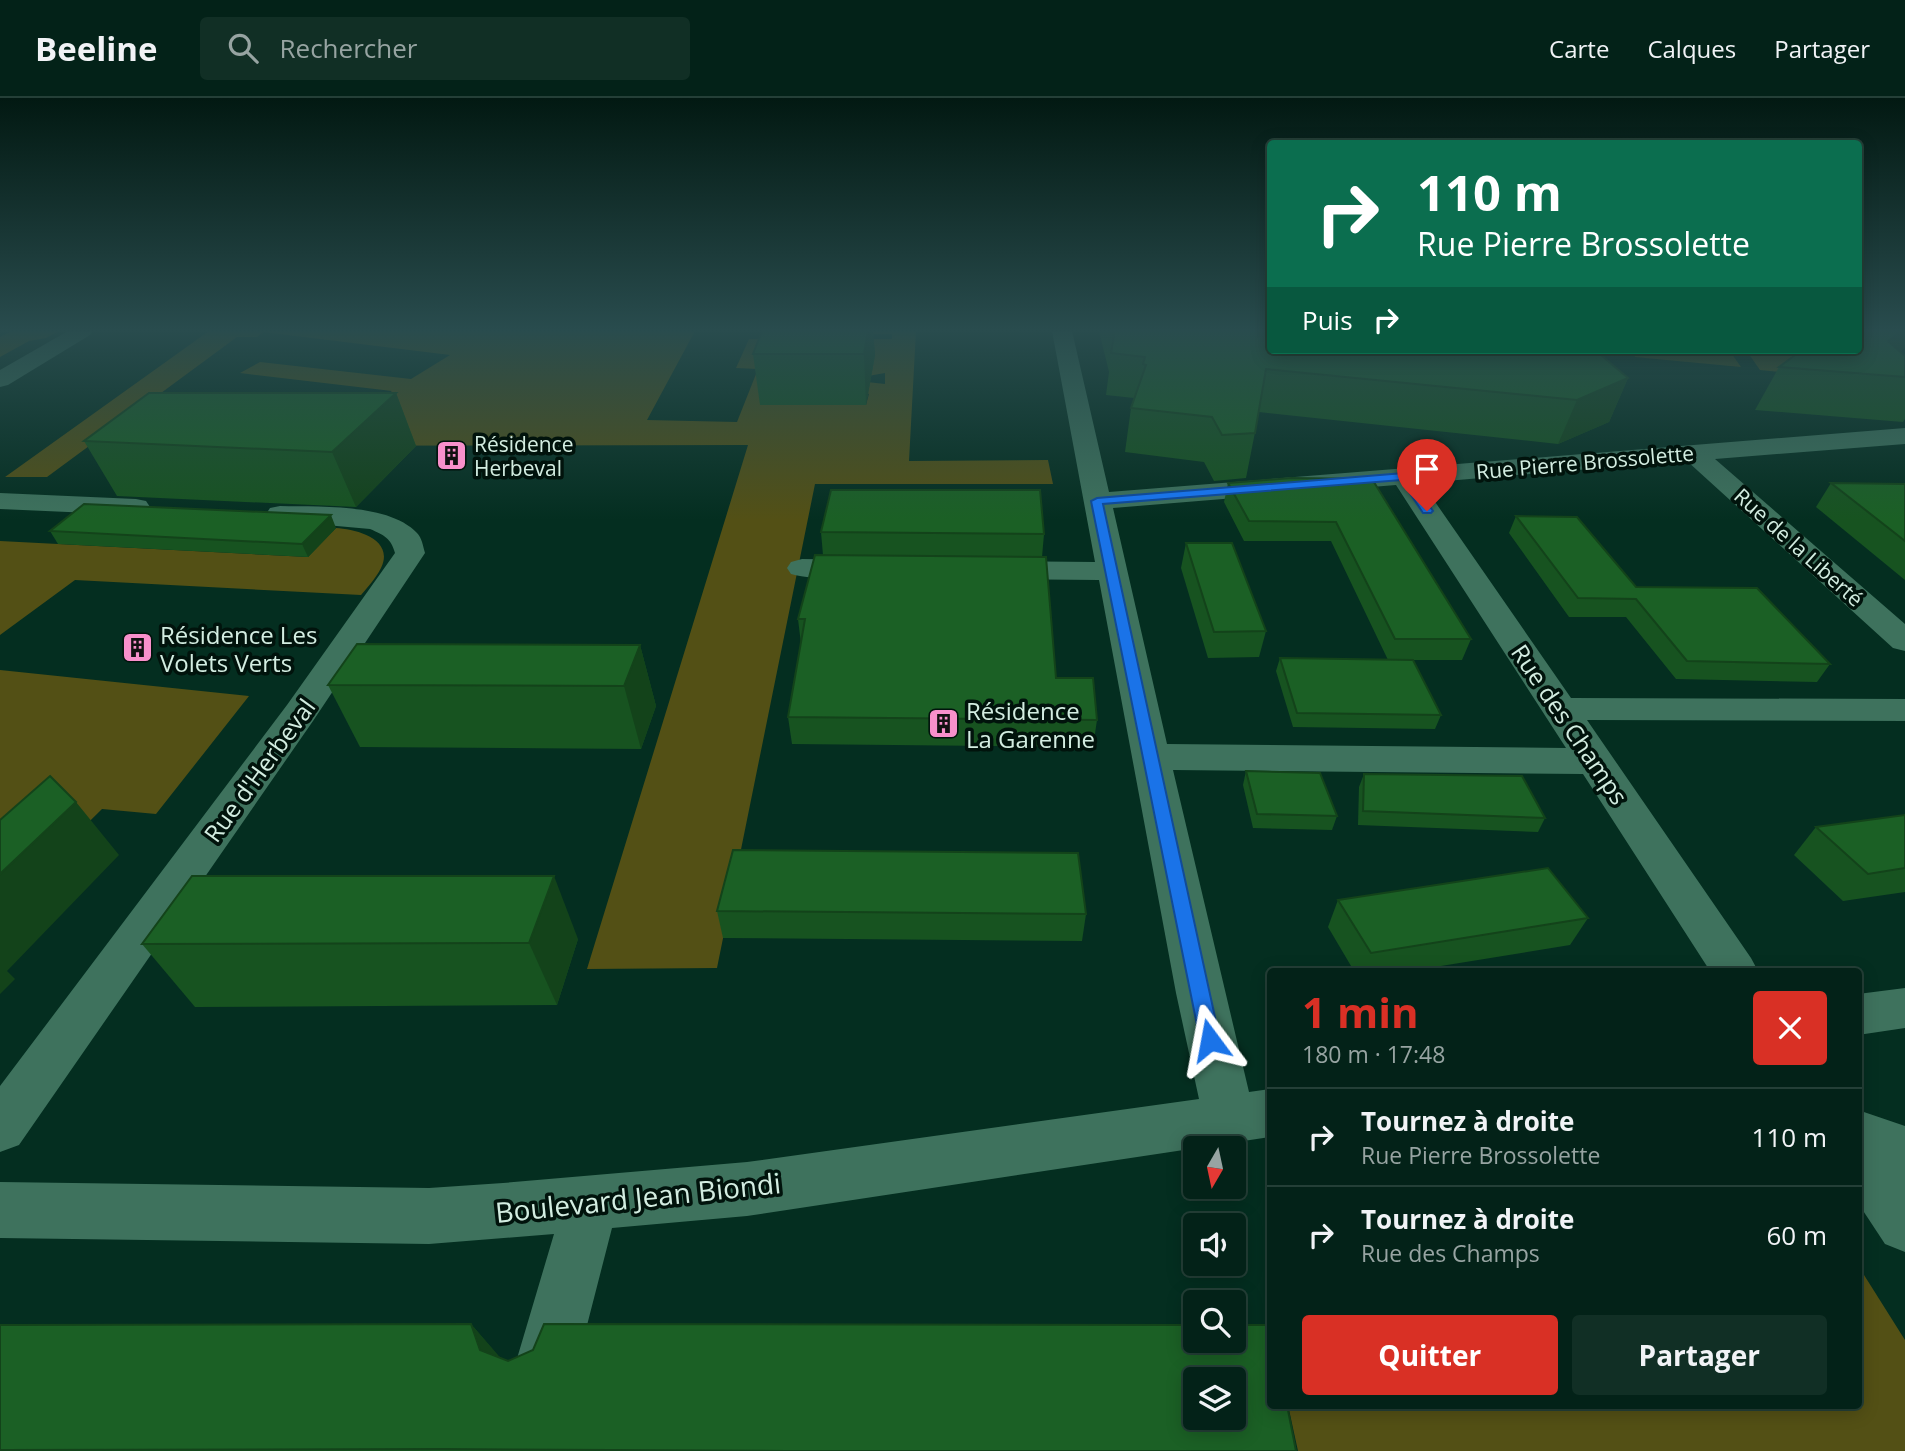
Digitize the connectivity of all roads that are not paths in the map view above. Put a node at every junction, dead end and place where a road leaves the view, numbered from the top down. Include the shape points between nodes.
1 (1075, 394) edge
2 (1905, 436) edge
3 (1693, 453) junction
4 (1404, 477) junction
5 (0, 501) edge
6 (1097, 501) junction
7 (162, 508) edge
8 (245, 512) edge
9 (802, 568) dead end
10 (896, 569) edge
11 (963, 569) edge
12 (1111, 571) junction
13 (1905, 641) edge
14 (1560, 709) junction
15 (1905, 710) edge
16 (1150, 757) junction
17 (1594, 761) junction
18 (1733, 968) edge
19 (1905, 1008) edge
20 (1862, 1014) edge
21 (1250, 1116) edge
22 (0, 1128) edge
23 (1862, 1136) edge
24 (1905, 1151) edge
25 (1862, 1161) edge
26 (590, 1204) junction
27 (0, 1210) edge
28 (1905, 1224) edge
29 (544, 1372) edge

1 - 6 street
2 - 3 street, Rue Pierre Brossolette
3 - 4 street, Rue Pierre Brossolette
3 - 13 street, Rue de la Liberté
4 - 6 street, Rue Pierre Brossolette
4 - 14 street, Rue des Champs
5 - 7 street
6 - 12 street
8 - 22 street, Rue d'Herbeval via 375,521 400,531 411,545 411,553
9 - 10 street
11 - 12 street
12 - 16 street
14 - 15 street
14 - 17 street, Rue des Champs
16 - 17 street
16 - 21 street via 1200,993
17 - 18 street, Rue des Champs
19 - 20 street
21 - 26 street, Boulevard Jean Biondi via 747,1188
23 - 24 street
25 - 28 street
26 - 27 street, Boulevard Jean Biondi via 429,1216
26 - 29 street

